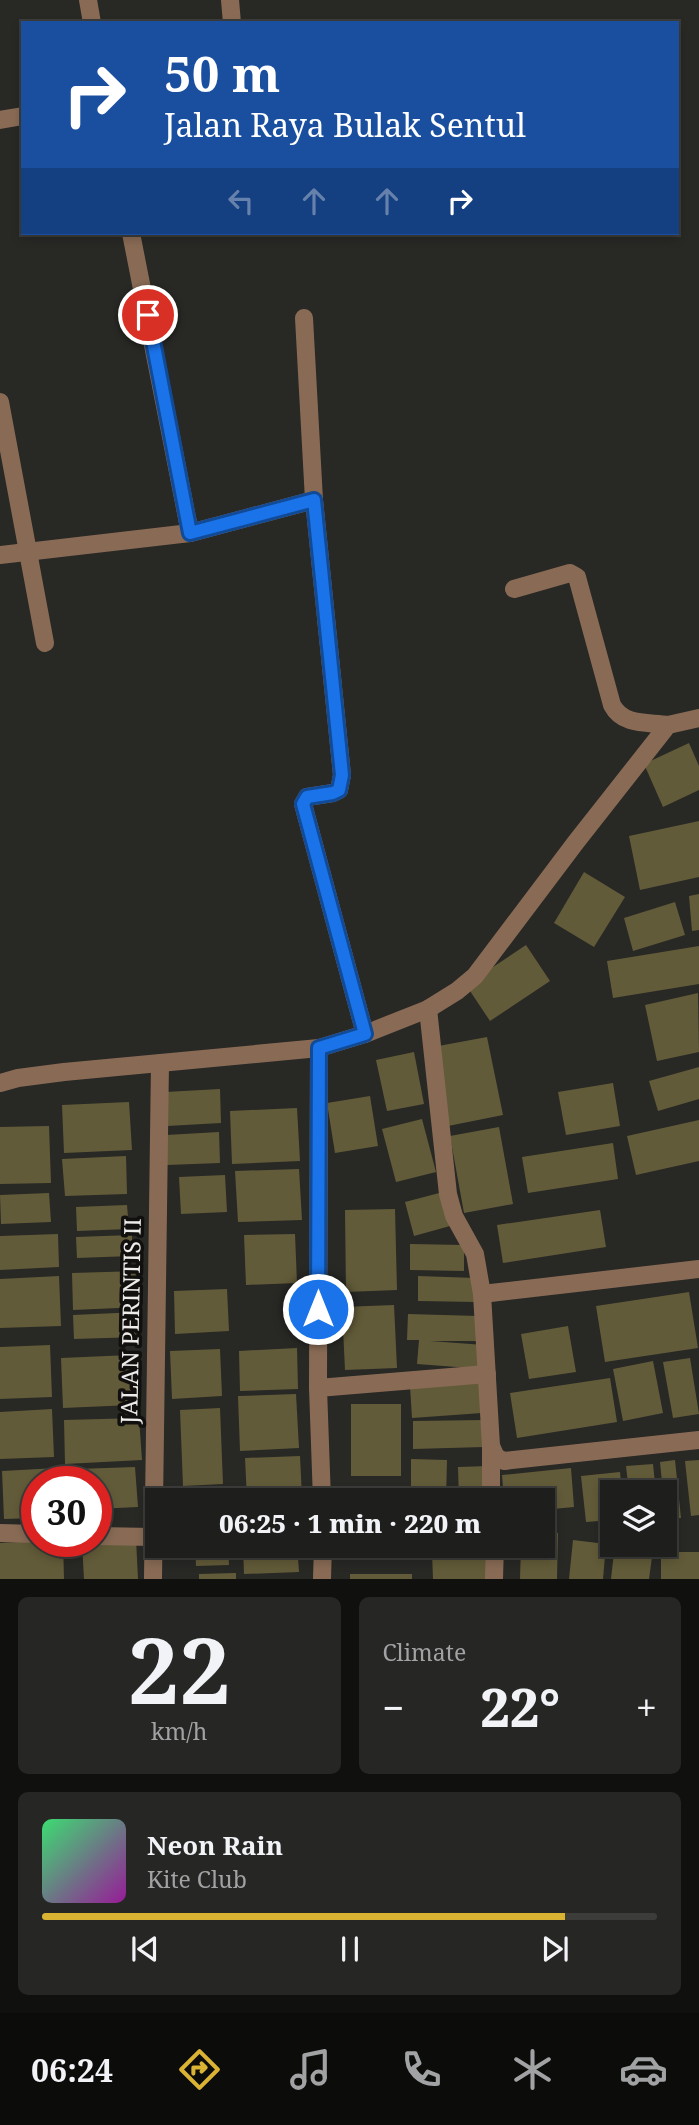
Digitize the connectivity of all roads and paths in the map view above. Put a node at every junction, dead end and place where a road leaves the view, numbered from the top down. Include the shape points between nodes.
1 (88, 0) edge
2 (230, 0) edge
3 (92, 21) edge
4 (232, 21) edge
5 (21, 116) edge
6 (0, 120) edge
7 (131, 235) edge
8 (304, 318) dead end
9 (0, 402) edge
10 (314, 500) junction
11 (190, 533) junction
12 (29, 552) junction
13 (0, 555) edge
14 (514, 589) dead end
15 (45, 643) dead end
16 (699, 718) edge
17 (668, 725) junction
18 (428, 1010) junction
19 (365, 1034) junction
20 (319, 1048) junction
21 (160, 1063) junction
22 (0, 1083) edge
23 (699, 1269) edge
24 (482, 1294) junction
25 (486, 1374) junction
26 (318, 1388) junction
27 (699, 1440) edge
28 (491, 1447) junction
29 (154, 1488) edge
30 (322, 1488) edge
31 (491, 1488) edge
32 (0, 1533) edge
33 (21, 1534) edge
34 (112, 1536) edge
35 (145, 1537) edge
36 (153, 1558) edge
37 (323, 1558) edge
38 (495, 1558) edge
39 (153, 1579) edge
40 (323, 1579) edge
41 (495, 1579) edge

1 - 3 street
2 - 4 street
5 - 6 street
7 - 11 street
8 - 10 street
9 - 12 street
10 - 11 street
10 - 19 street via 342,775 339,790 307,797 303,804
11 - 12 street
12 - 13 street
12 - 15 street
14 - 17 street via 570,573 577,577 617,714 625,720
16 - 17 street
17 - 18 street via 475,976
18 - 19 street
18 - 24 street via 448,1194 454,1216 475,1254
19 - 20 street
20 - 21 street
20 - 26 street
21 - 22 street
21 - 29 street, JALAN PERINTIS II
23 - 24 street
24 - 25 street
25 - 26 street
25 - 28 street
26 - 30 street
27 - 28 street via 504,1461
28 - 31 street
32 - 33 street
34 - 35 street
36 - 39 street, JALAN PERINTIS II
37 - 40 street
38 - 41 street

